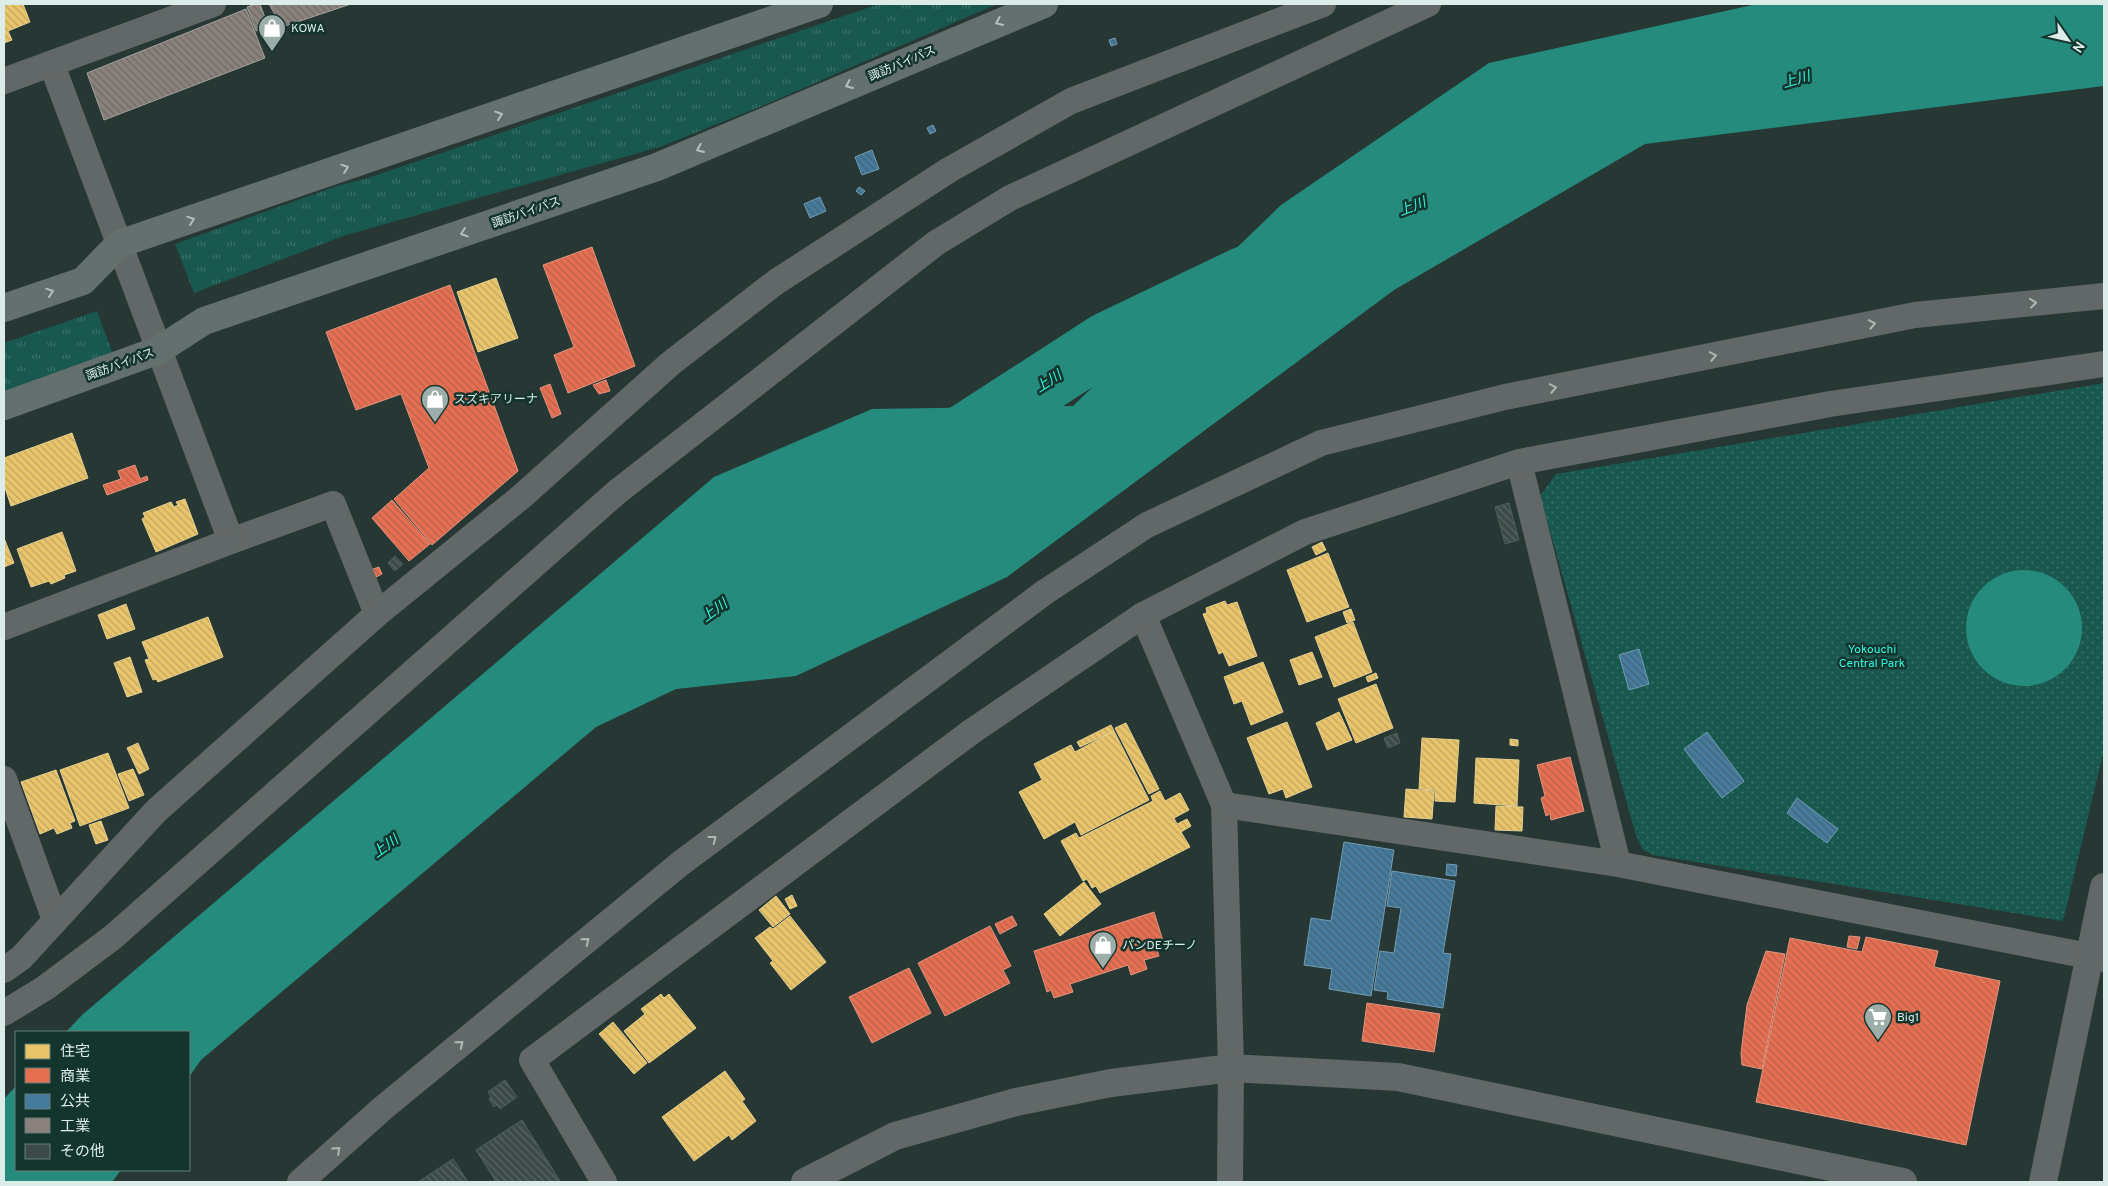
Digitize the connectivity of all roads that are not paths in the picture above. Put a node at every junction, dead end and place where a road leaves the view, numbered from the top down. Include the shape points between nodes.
1 (214, 4) edge
2 (819, 4) edge
3 (1044, 4) edge
4 (1323, 4) edge
5 (1428, 4) edge
6 (165, 12) edge
7 (52, 65) junction
8 (4, 81) edge
9 (120, 244) junction
10 (2104, 296) edge
11 (4, 308) edge
12 (159, 350) junction
13 (2104, 364) edge
14 (4, 406) edge
15 (1519, 462) junction
16 (231, 541) junction
17 (377, 614) junction
18 (1143, 615) junction
19 (4, 627) edge
20 (4, 779) edge
21 (1224, 805) junction
22 (1618, 864) junction
23 (2104, 887) edge
24 (55, 920) junction
25 (2097, 957) edge
26 (4, 970) edge
27 (4, 1013) edge
28 (1231, 1068) junction
29 (300, 1182) edge
30 (604, 1182) edge
31 (805, 1182) edge
32 (1230, 1182) edge
33 (1903, 1182) edge
34 (2043, 1182) edge

1 - 6 street
9 -> 2 highway
3 -> 12 highway, 諏訪バイパス via 657,167 204,321
4 - 17 street via 1071,101 924,186 776,282 686,352 520,497
5 - 27 street via 1010,198 936,243 617,492 113,937 45,988
6 - 7 street
7 - 8 street
7 - 9 street
11 -> 9 highway via 83,281
9 - 12 street
29 -> 10 street via 383,1108 680,863 1045,592 1147,525 1321,443 1505,397 1916,315
12 - 14 highway, 諏訪バイパス
12 - 16 street
13 - 15 street via 1830,404
15 - 18 street via 1305,532
15 - 22 street
16 - 17 street via 333,504
16 - 19 street
17 - 24 street via 156,811
18 - 21 street
18 - 30 street via 971,732 532,1060
20 - 24 street
21 - 22 street
21 - 28 street
22 - 25 street
23 - 25 street
24 - 26 street via 21,958
25 - 34 street
28 - 31 street via 1111,1083 1016,1102 895,1136
28 - 32 street
28 - 33 street via 1398,1077

